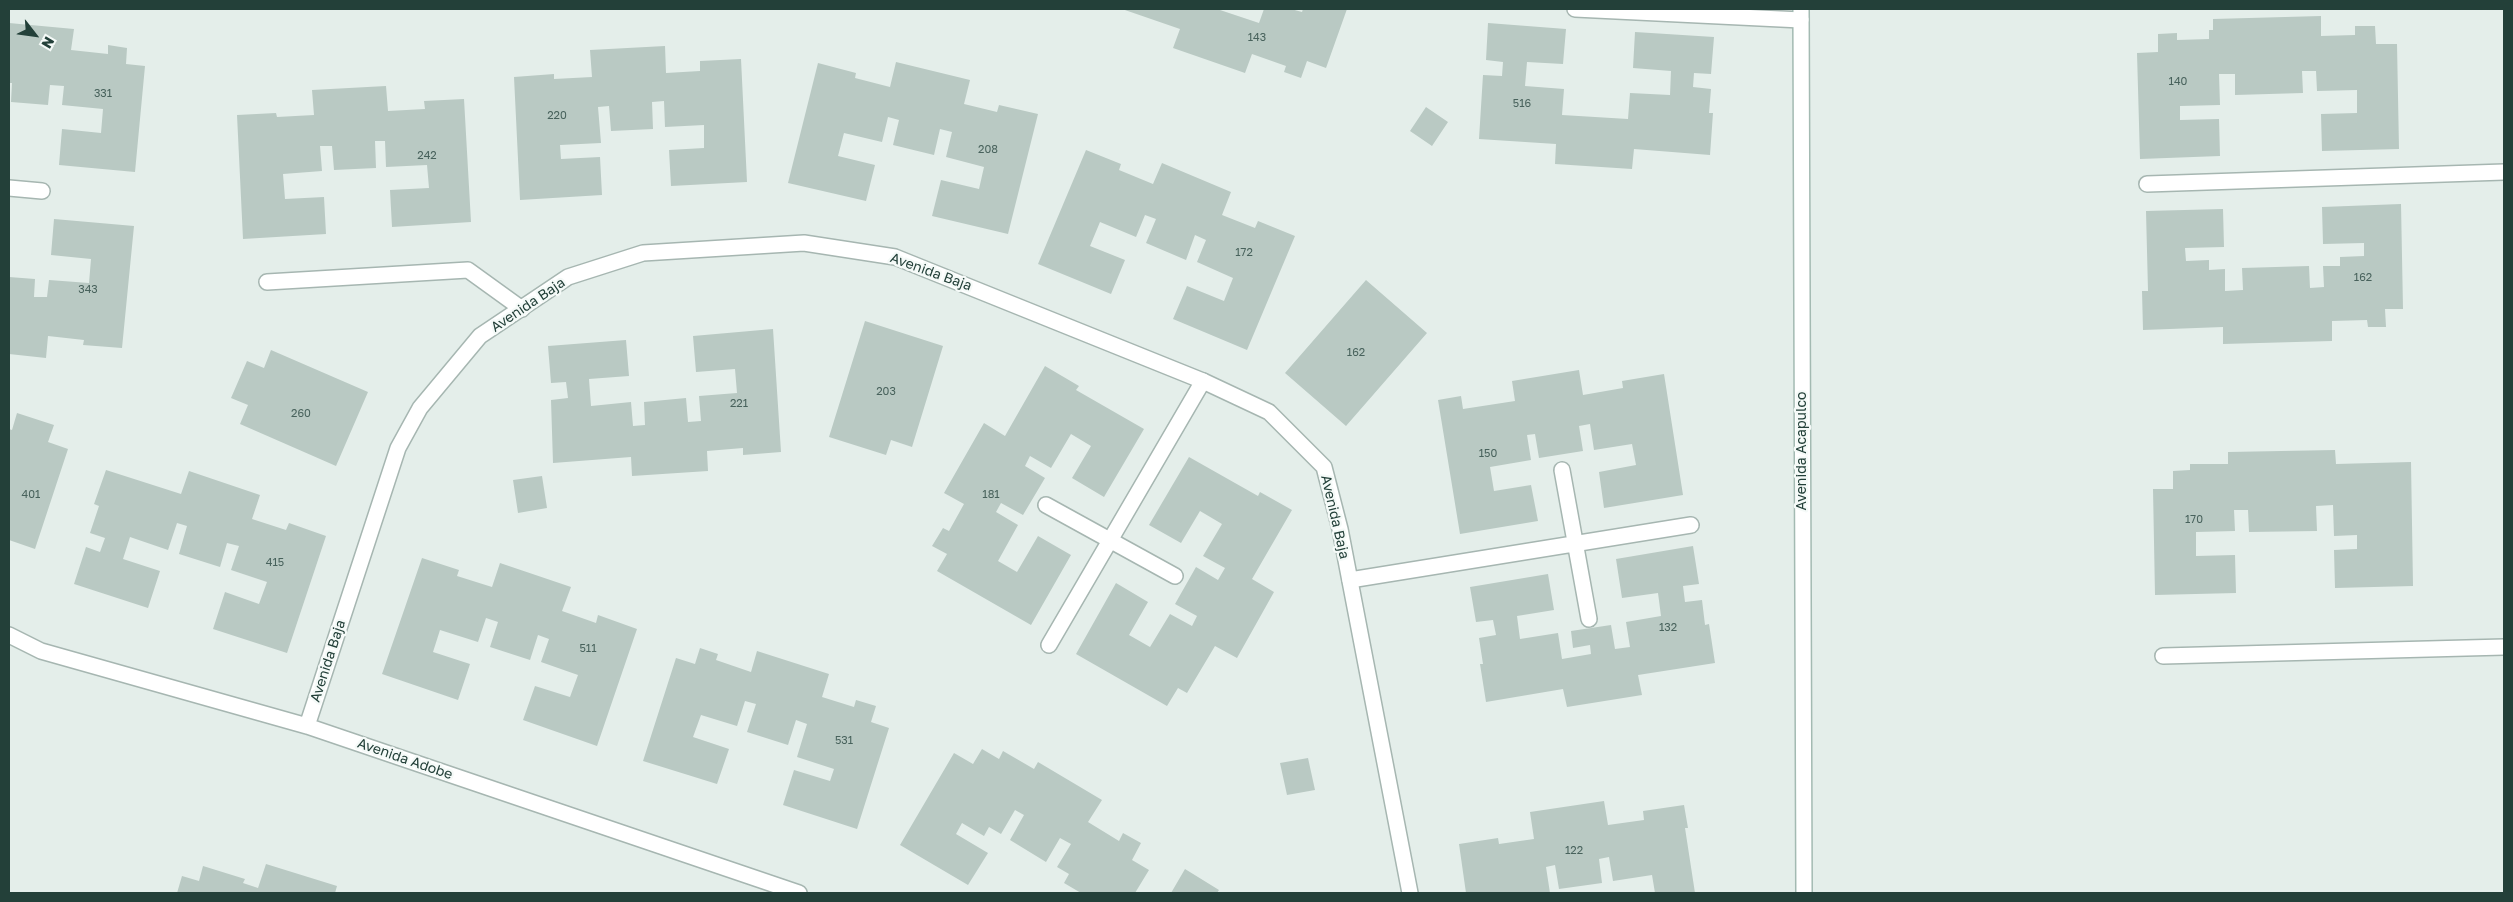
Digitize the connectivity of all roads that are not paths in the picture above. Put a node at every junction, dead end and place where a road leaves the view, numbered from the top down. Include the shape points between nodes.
1 (1575, 9) edge
2 (1801, 14) edge
3 (2504, 172) edge
4 (2147, 184) dead end
5 (9, 188) edge
6 (42, 191) dead end
7 (267, 282) dead end
8 (522, 309) junction
9 (1203, 381) junction
10 (1562, 470) dead end
11 (1046, 505) dead end
12 (1691, 526) dead end
13 (1111, 540) junction
14 (1575, 544) junction
15 (1174, 576) dead end
16 (1350, 580) junction
17 (1589, 619) dead end
18 (9, 635) edge
19 (1049, 646) dead end
20 (2504, 647) edge
21 (2163, 656) dead end
22 (307, 726) junction
23 (799, 893) edge
24 (1410, 893) edge
25 (1804, 893) edge

1 - 2 street
2 - 25 street, Avenida Acapulco
3 - 4 street
5 - 6 street
7 - 8 street via 468,270
8 - 9 street, Avenida Baja via 568,277 643,253 804,243 895,257
8 - 22 street, Avenida Baja via 480,336 420,408 398,448
9 - 13 street
9 - 16 street, Avenida Baja via 1269,412 1324,467
10 - 14 street
11 - 13 street
12 - 14 street
13 - 15 street
13 - 19 street
14 - 16 street
14 - 17 street
16 - 24 street, Avenida Baja
18 - 22 street, Avenida Adobe via 41,652
20 - 21 street
22 - 23 street, Avenida Adobe

